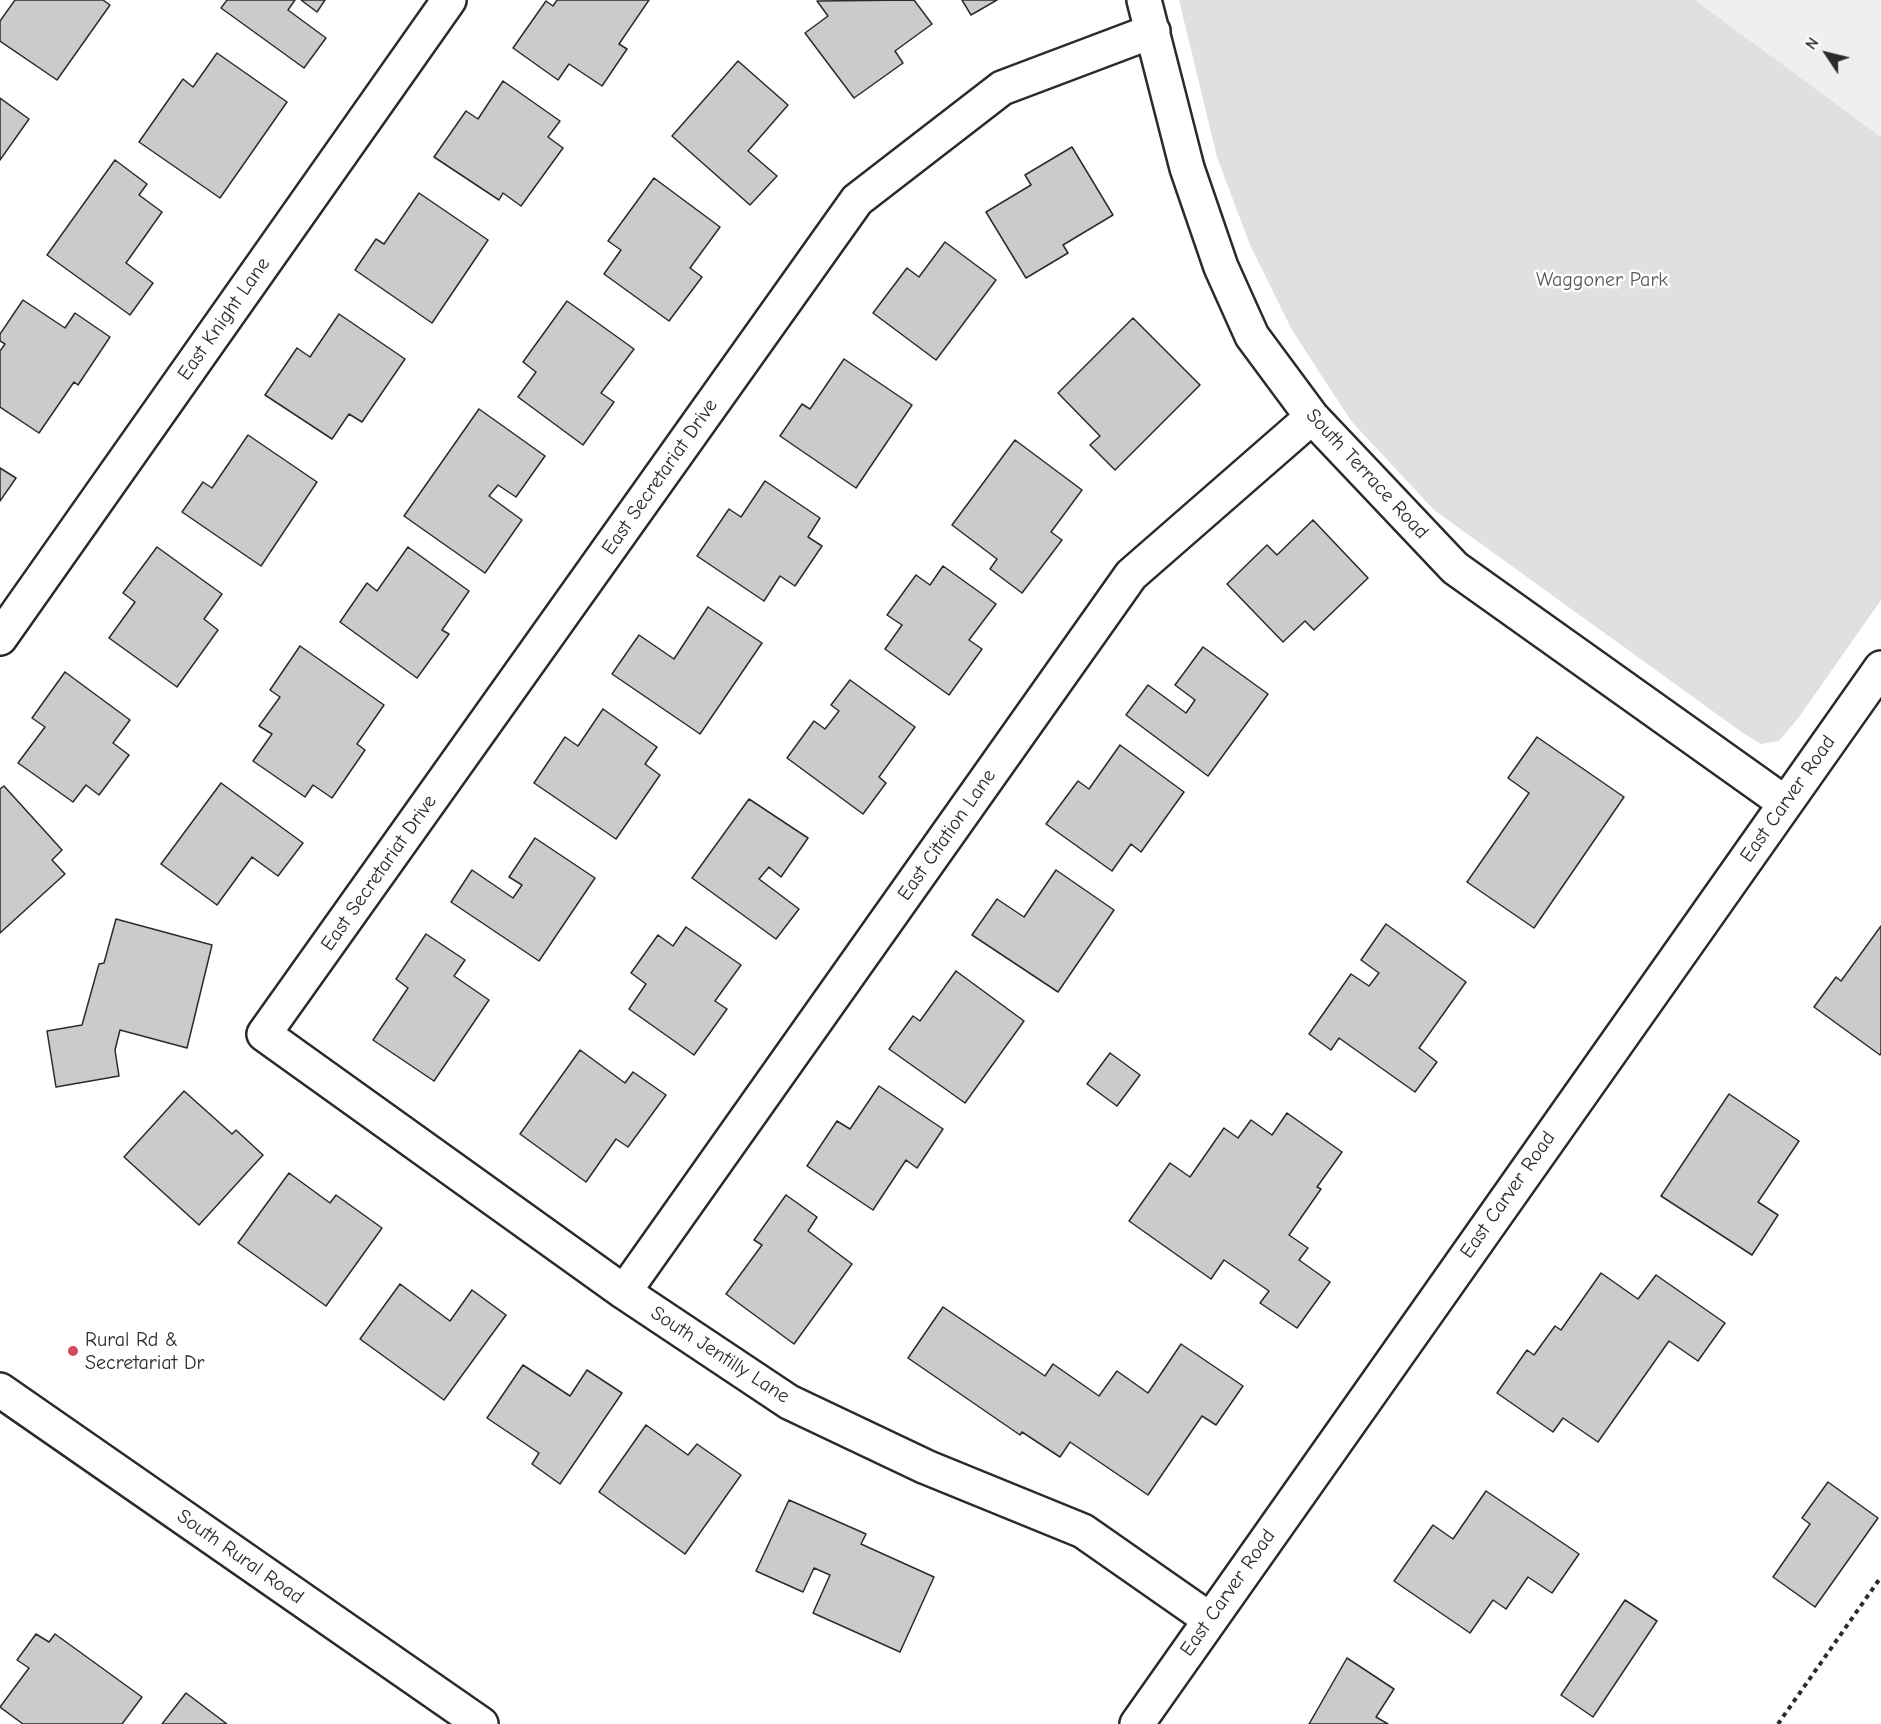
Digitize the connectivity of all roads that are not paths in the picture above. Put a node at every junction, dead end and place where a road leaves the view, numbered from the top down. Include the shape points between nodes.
1 (448, 0) edge
2 (1144, 0) edge
3 (1153, 31) junction
4 (1312, 417) junction
5 (0, 638) edge
6 (1881, 668) edge
7 (1785, 803) junction
8 (264, 1034) joint
9 (624, 1292) junction
10 (0, 1390) edge
11 (1209, 1619) junction
12 (481, 1724) edge
13 (1137, 1724) edge

1 - 5 street, East Knight Lane
2 - 3 street, South Terrace Road
3 - 4 street, South Terrace Road via 1187,168 1221,267 1252,336
3 - 8 street, East Secretariat Drive via 1002,88 857,200
4 - 7 street, South Terrace Road via 1455,568
4 - 9 street, East Citation Lane via 1131,575
6 - 7 street, East Carver Road
7 - 11 street, East Carver Road
8 - 9 street, South Jentilly Lane
9 - 11 street, South Jentilly Lane via 789,1402 926,1467 1083,1531
10 - 12 street, South Rural Road
11 - 13 street, East Carver Road

